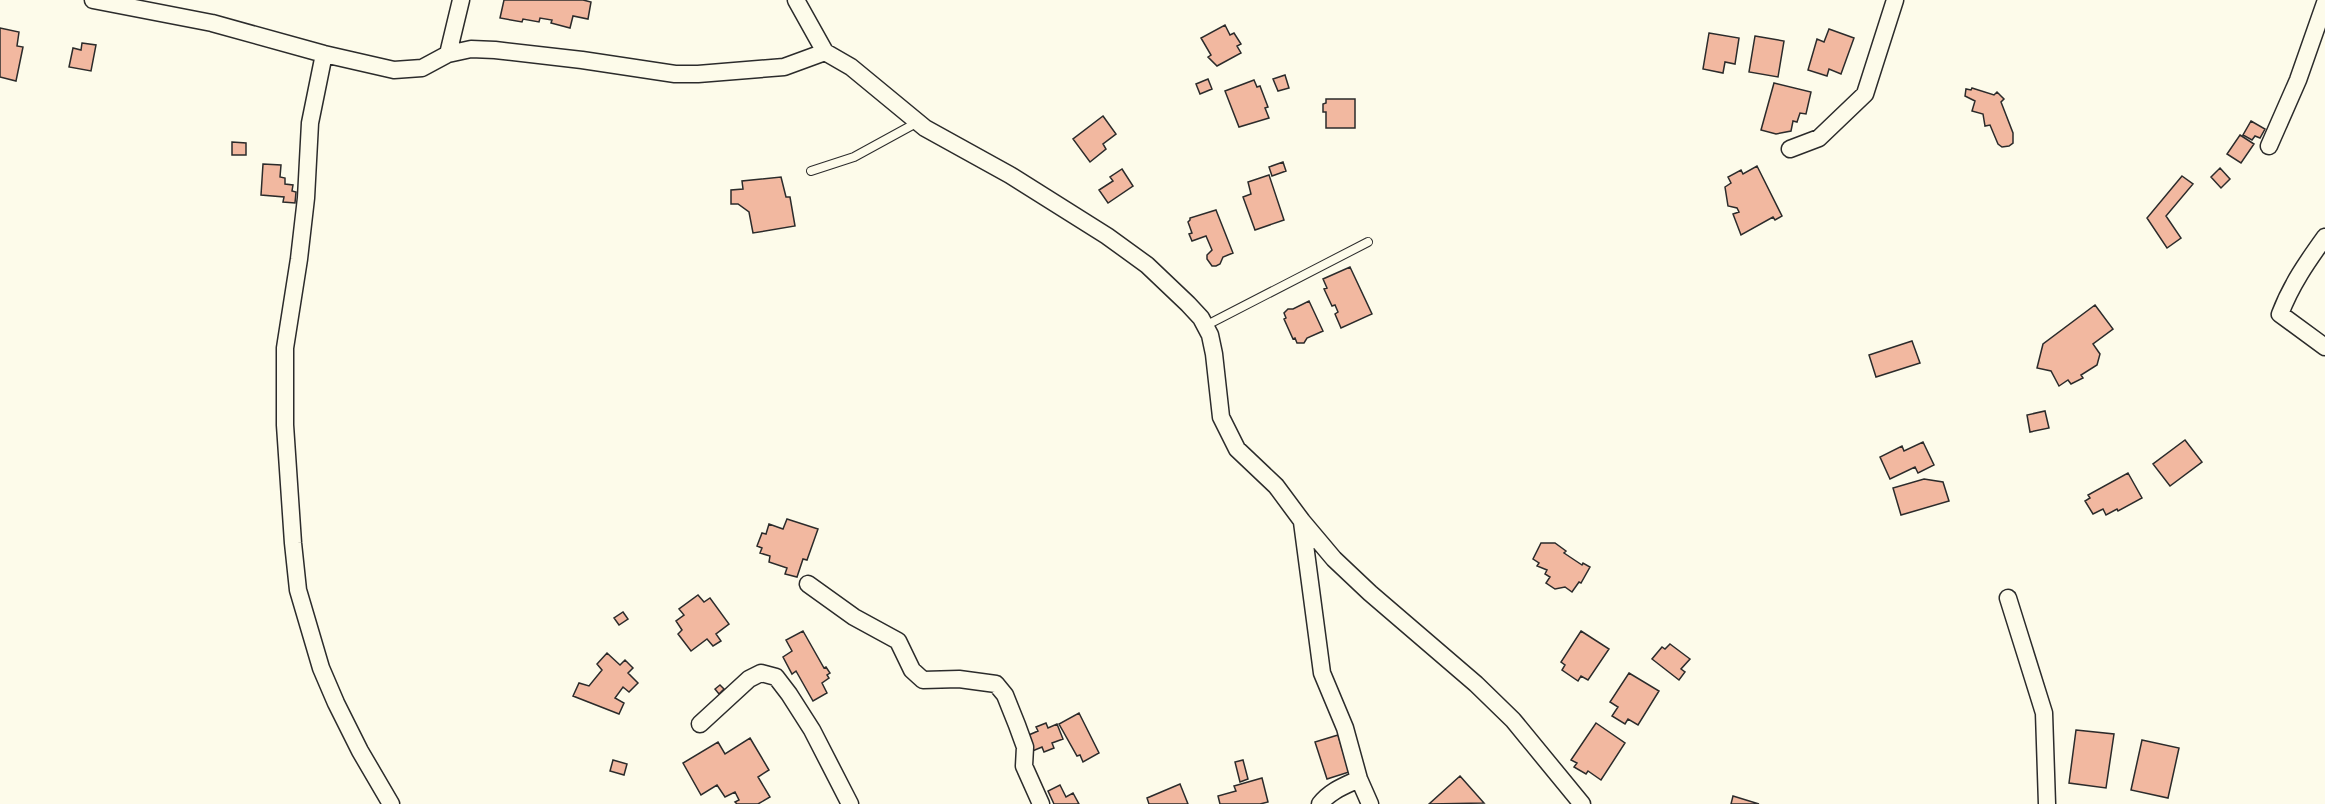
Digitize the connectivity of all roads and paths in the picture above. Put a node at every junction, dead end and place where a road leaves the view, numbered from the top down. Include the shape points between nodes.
1 (93, 0) edge
2 (461, 0) edge
3 (796, 0) edge
4 (1895, 0) edge
5 (2325, 3) edge
6 (825, 52) junction
7 (324, 54) junction
8 (448, 54) junction
9 (918, 122) junction
10 (2269, 146) dead end
11 (1790, 149) dead end
12 (811, 171) dead end
13 (2325, 237) edge
14 (1368, 242) dead end
15 (1205, 326) junction
16 (2325, 347) edge
17 (1302, 521) junction
18 (808, 584) dead end
19 (2008, 598) dead end
20 (700, 724) dead end
21 (1359, 779) junction
22 (391, 804) edge
23 (850, 804) edge
24 (1041, 804) edge
25 (1320, 804) edge
26 (1370, 804) edge
27 (1582, 804) edge
28 (2048, 804) edge

1 - 7 street via 212,24
2 - 8 street
3 - 6 street
4 - 11 street via 1865,94 1819,138
5 - 10 street
6 - 8 street via 784,67 698,74 495,50 471,49
6 - 9 street via 851,67
7 - 8 street via 394,70 422,68
7 - 22 street via 310,123 305,208 285,348 285,425 293,543 298,591 321,668 350,732
9 - 12 lane via 854,157
9 - 15 street via 1107,236 1147,266 1188,304
13 - 16 street via 2302,269 2280,314
14 - 15 lane
15 - 17 street via 1214,354 1221,417 1237,449 1276,486
17 - 21 street via 1322,673 1345,728
17 - 27 street via 1370,593 1513,720
18 - 24 street via 854,617 898,640 912,670 923,680 996,684 1005,695 1021,736 1024,766
19 - 28 street via 2044,712
20 - 23 street via 749,679 761,673 776,677 812,730
21 - 25 street via 1326,796
21 - 26 street

